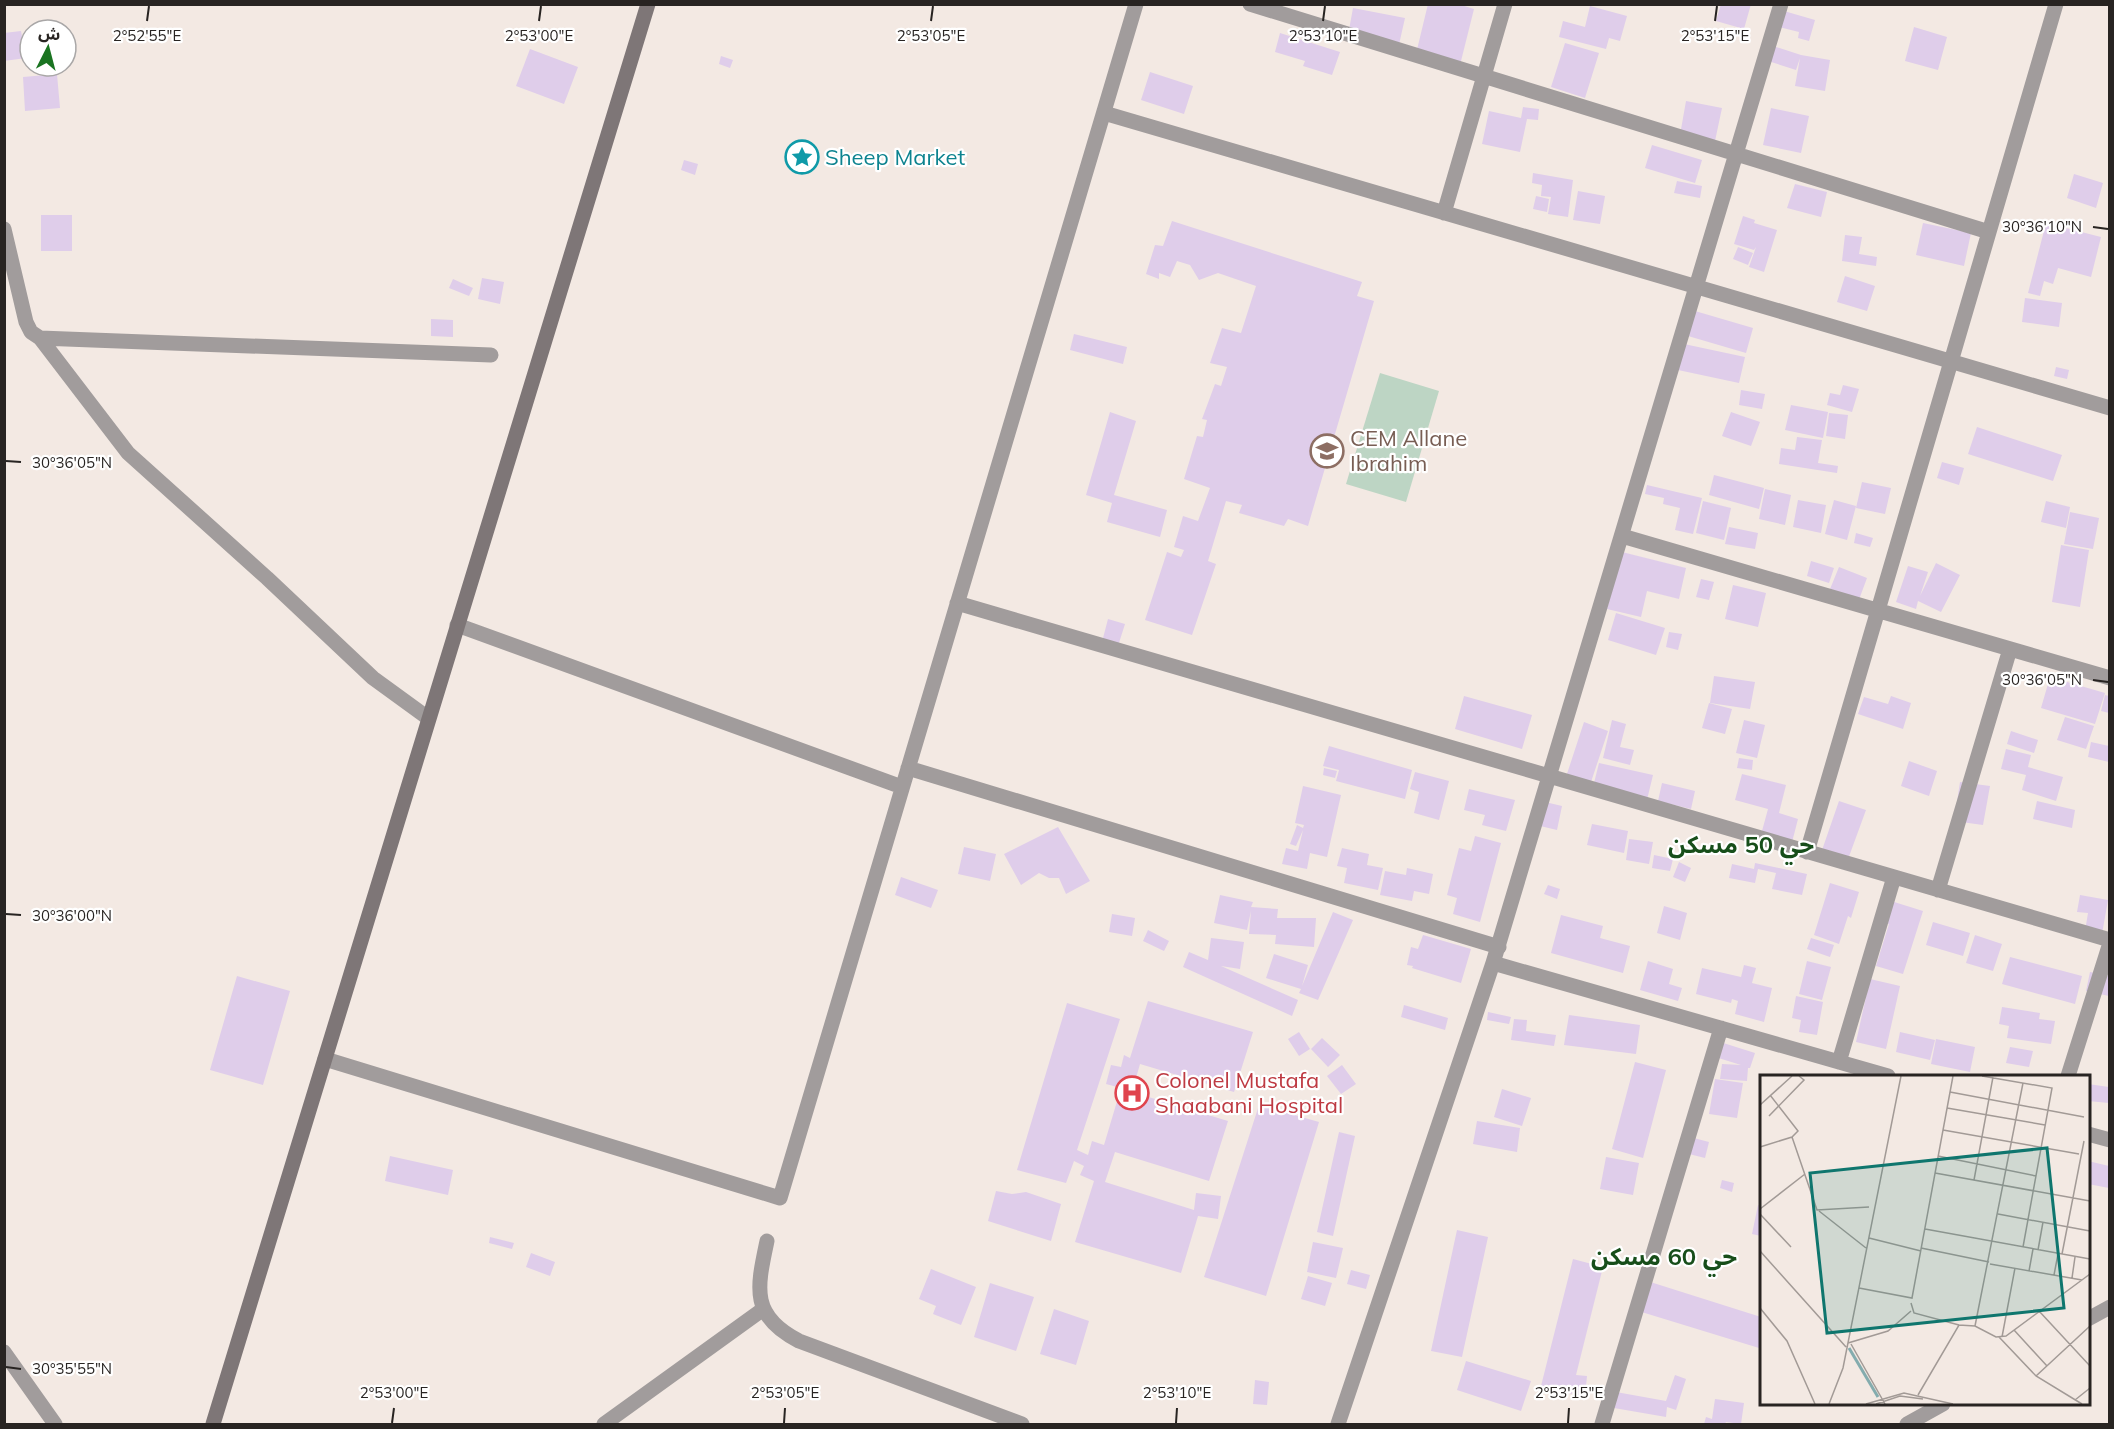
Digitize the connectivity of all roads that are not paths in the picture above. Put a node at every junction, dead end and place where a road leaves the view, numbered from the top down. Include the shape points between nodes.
1 (648, 4) edge
2 (1136, 4) edge
3 (1250, 4) edge
4 (1505, 4) edge
5 (1780, 4) edge
6 (2056, 4) edge
7 (1484, 76) junction
8 (1104, 113) junction
9 (1736, 154) junction
10 (1444, 213) junction
11 (4, 229) edge
12 (1989, 232) junction
13 (1696, 288) junction
14 (40, 338) junction
15 (491, 355) dead end
16 (1951, 362) junction
17 (2109, 408) edge
18 (1622, 536) junction
19 (957, 603) junction
20 (1878, 610) junction
21 (457, 625) junction
22 (2010, 649) junction
23 (2109, 678) edge
24 (428, 718) junction
25 (908, 768) junction
26 (1550, 776) junction
27 (902, 787) junction
28 (1807, 852) junction
29 (1894, 877) junction
30 (1938, 890) junction
31 (2109, 941) edge
32 (1498, 947) junction
33 (1493, 963) junction
34 (1720, 1028) junction
35 (325, 1059) junction
36 (1839, 1062) junction
37 (1881, 1075) edge
38 (2069, 1075) edge
39 (2090, 1135) edge
40 (2109, 1140) edge
41 (767, 1241) dead end
42 (2109, 1307) edge
43 (762, 1310) junction
44 (2090, 1318) edge
45 (4, 1352) edge
46 (1941, 1405) edge
47 (55, 1425) edge
48 (213, 1425) edge
49 (604, 1425) edge
50 (1022, 1425) edge
51 (1338, 1425) edge
52 (1602, 1425) edge
53 (1907, 1425) edge

1 - 21 main road
2 - 8 street
3 - 7 street
4 - 7 street
5 - 9 street
6 - 12 street
7 - 9 street
7 - 10 street
8 - 10 street
8 - 19 street
9 - 12 street
9 - 13 street
10 - 13 street
11 - 14 street via 26,322
12 - 16 street
13 - 16 street
13 - 18 street
14 - 15 street
14 - 24 street via 128,453 373,678
16 - 17 street
16 - 20 street
18 - 20 street
18 - 26 street
19 - 25 street
19 - 26 street
20 - 22 street
20 - 28 street
21 - 24 main road
21 - 27 street
22 - 23 street
22 - 30 street
24 - 35 main road
25 - 27 street
25 - 32 street
26 - 28 street
26 - 32 street
27 - 35 street via 780,1198
28 - 29 street
29 - 30 street
29 - 36 street
30 - 31 street
31 - 38 street
32 - 33 street
33 - 34 street
33 - 51 street
34 - 36 street
34 - 52 street
35 - 48 main road
36 - 37 street
39 - 40 street
41 - 43 street via 759,1288
42 - 44 street
43 - 49 street
43 - 50 street via 783,1333 799,1341
45 - 47 street
46 - 53 street

